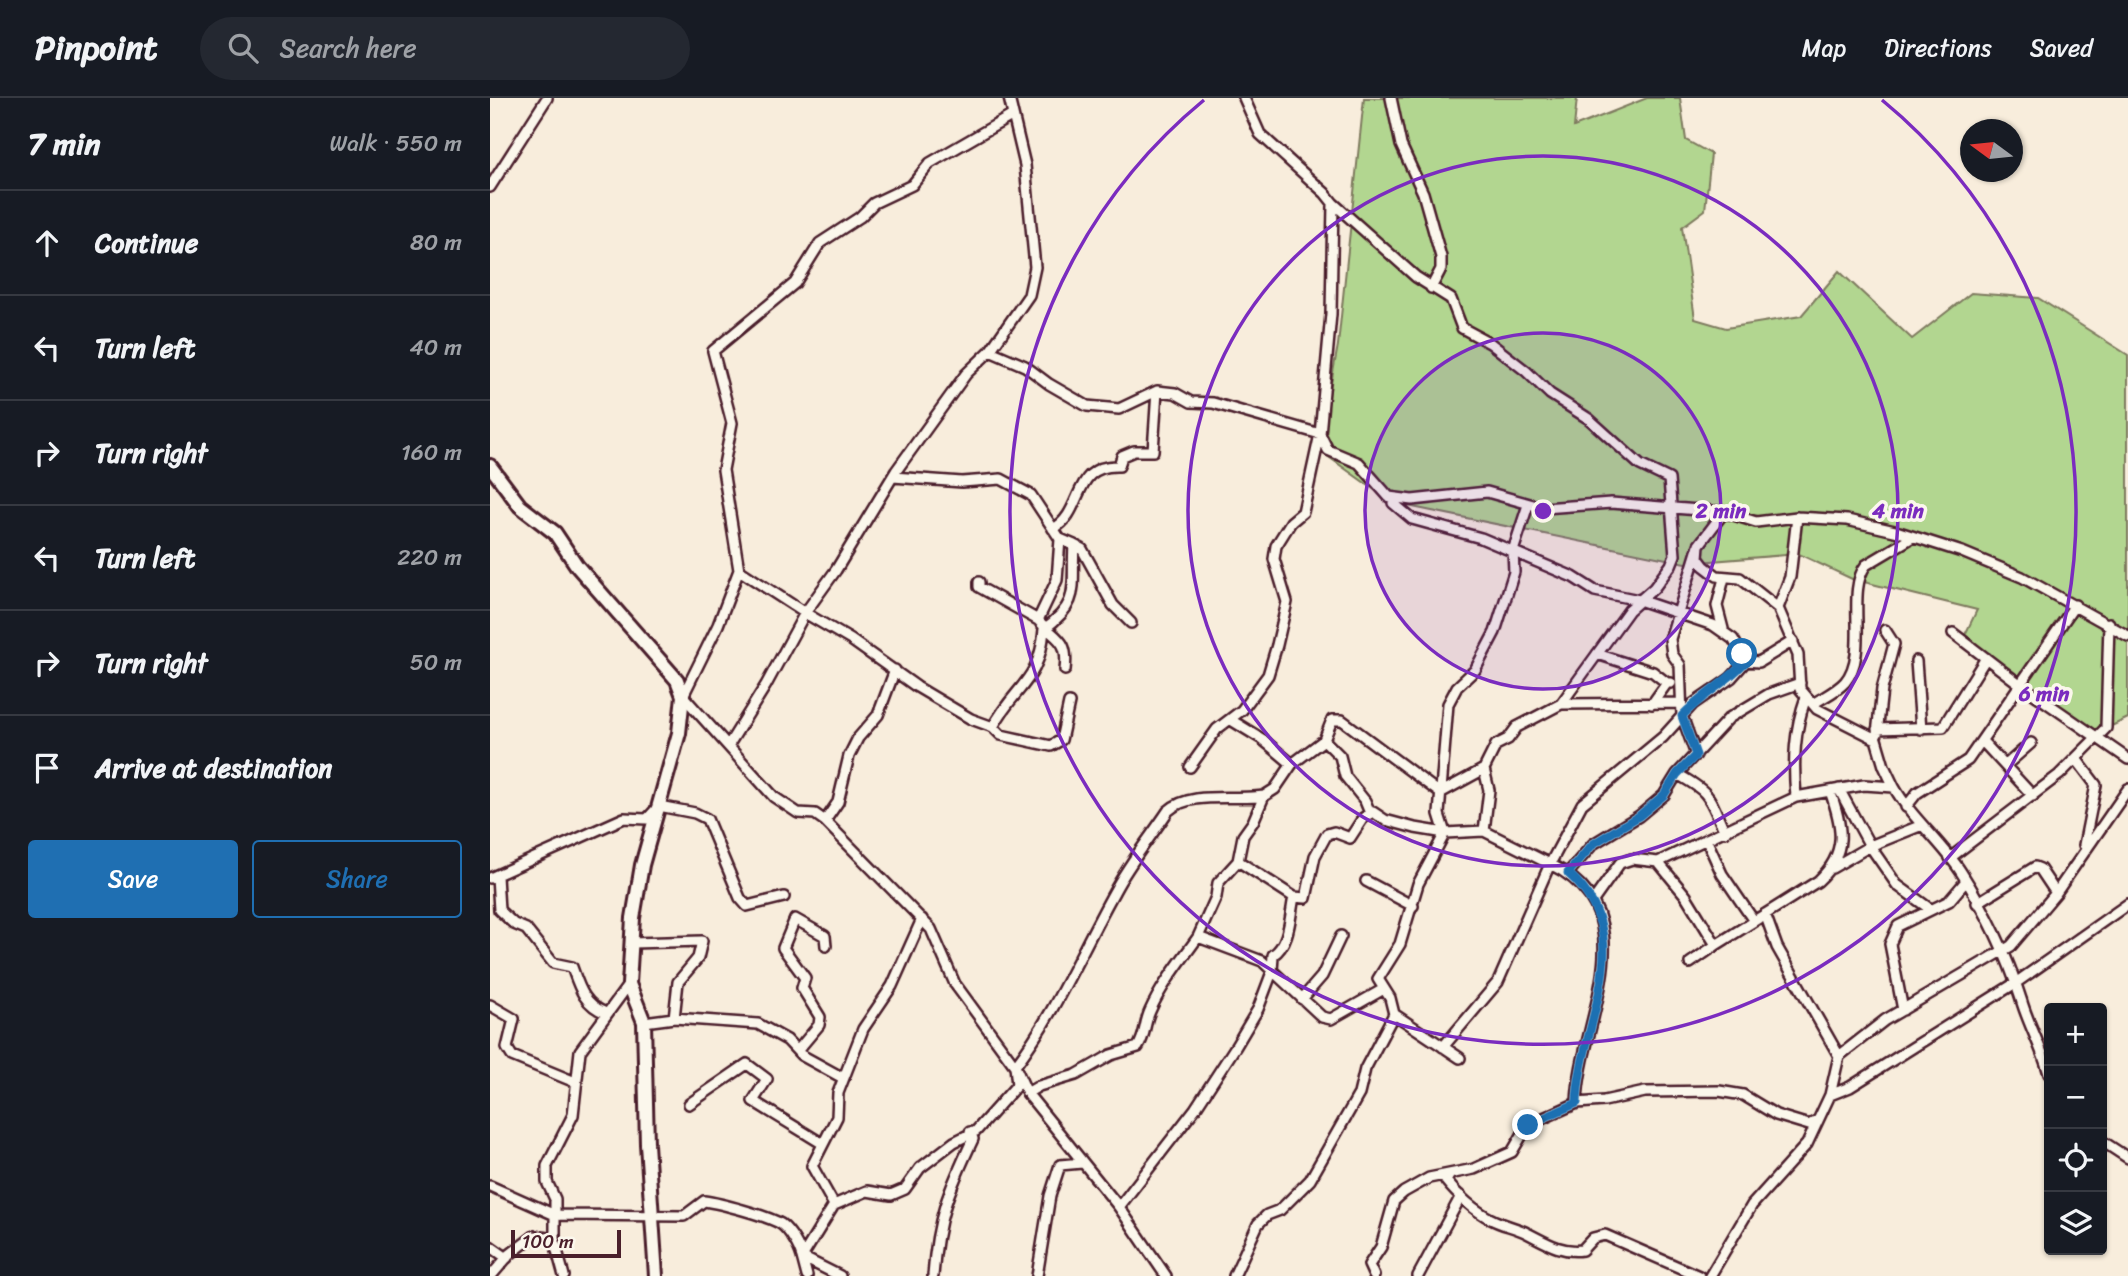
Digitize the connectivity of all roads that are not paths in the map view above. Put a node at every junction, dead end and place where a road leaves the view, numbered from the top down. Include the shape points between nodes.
1 (547, 98) edge
2 (1009, 98) edge
3 (1244, 98) edge
4 (1391, 98) edge
5 (1013, 115) junction
6 (490, 187) edge
7 (1333, 203) junction
8 (1431, 288) junction
9 (990, 351) junction
10 (1157, 391) junction
11 (1320, 434) junction
12 (490, 466) edge
13 (893, 477) junction
14 (1393, 503) dead end
15 (1528, 505) junction
16 (1670, 509) junction
17 (1724, 512) junction
18 (1797, 517) junction
19 (1054, 529) junction
20 (1913, 537) junction
21 (1060, 539) junction
22 (1074, 545) junction
23 (1699, 545) junction
24 (1513, 551) junction
25 (739, 570) junction
26 (1724, 578) junction
27 (979, 582) dead end
28 (1639, 600) junction
29 (2076, 606) junction
30 (1778, 608) junction
31 (805, 612) junction
32 (1677, 614) junction
33 (1038, 620) junction
34 (1131, 623) dead end
35 (2109, 623) junction
36 (1045, 628) junction
37 (1723, 629) junction
38 (1885, 630) dead end
39 (1953, 633) dead end
40 (2128, 636) edge
41 (1793, 641) junction
42 (1597, 654) junction
43 (1986, 658) junction
44 (1746, 661) junction
45 (1916, 661) dead end
46 (895, 670) junction
47 (1065, 670) dead end
48 (1667, 683) junction
49 (1800, 683) junction
50 (1682, 684) junction
51 (2021, 685) junction
52 (683, 696) junction
53 (1809, 700) junction
54 (1069, 703) dead end
55 (1681, 703) junction
56 (1561, 704) junction
57 (1652, 704) junction
58 (1682, 716) junction
59 (1231, 720) junction
60 (993, 727) junction
61 (1877, 729) junction
62 (1921, 729) junction
63 (1876, 739) junction
64 (1324, 740) junction
65 (2097, 740) junction
66 (1983, 742) junction
67 (2031, 743) dead end
68 (729, 746) junction
69 (1696, 755) junction
70 (2128, 758) edge
71 (2077, 760) junction
72 (1292, 764) junction
73 (2006, 765) junction
74 (1190, 766) dead end
75 (1485, 769) junction
76 (1677, 774) junction
77 (1894, 787) junction
78 (2128, 789) edge
79 (1835, 790) junction
80 (1440, 793) junction
81 (1264, 796) junction
82 (2033, 796) junction
83 (1796, 797) junction
84 (659, 806) junction
85 (1906, 807) junction
86 (1370, 813) junction
87 (825, 821) junction
88 (1922, 825) junction
89 (1484, 831) junction
90 (1725, 832) junction
91 (1445, 833) junction
92 (1707, 841) junction
93 (1870, 846) junction
94 (2082, 850) junction
95 (1950, 858) junction
96 (1238, 861) junction
97 (1658, 862) junction
98 (1550, 864) junction
99 (1832, 868) junction
100 (1568, 873) junction
101 (493, 877) edge
102 (1366, 881) dead end
103 (1966, 881) junction
104 (2056, 893) junction
105 (784, 897) dead end
106 (1294, 897) junction
107 (1593, 901) junction
108 (1977, 903) junction
109 (2128, 904) edge
110 (1413, 906) junction
111 (1930, 909) junction
112 (1765, 914) junction
113 (922, 919) junction
114 (1754, 921) junction
115 (1341, 936) dead end
116 (1198, 937) junction
117 (632, 943) junction
118 (1716, 945) junction
119 (826, 946) dead end
120 (2002, 952) junction
121 (1690, 963) dead end
122 (1272, 972) junction
123 (2018, 982) junction
124 (629, 984) junction
125 (1382, 990) junction
126 (1303, 999) junction
127 (490, 1004) edge
128 (1903, 1010) junction
129 (606, 1013) junction
130 (1394, 1014) junction
131 (674, 1018) junction
132 (644, 1022) junction
133 (1443, 1047) junction
134 (798, 1050) junction
135 (1839, 1056) junction
136 (1460, 1058) dead end
137 (1015, 1066) junction
138 (2046, 1066) edge
139 (843, 1078) junction
140 (575, 1082) junction
141 (1027, 1093) junction
142 (1830, 1095) junction
143 (1577, 1103) junction
144 (689, 1104) dead end
145 (1818, 1120) junction
146 (970, 1132) junction
147 (823, 1144) junction
148 (2107, 1144) edge
149 (2128, 1158) edge
150 (1082, 1163) junction
151 (1448, 1176) junction
152 (490, 1186) edge
153 (1461, 1196) junction
154 (834, 1206) junction
155 (1119, 1208) junction
156 (555, 1215) junction
157 (653, 1218) junction
158 (555, 1239) junction
159 (490, 1246) edge
160 (802, 1257) junction
161 (507, 1258) junction
162 (492, 1276) edge
163 (564, 1276) edge
164 (656, 1276) edge
165 (807, 1276) edge
166 (840, 1276) edge
167 (933, 1276) edge
168 (1037, 1276) edge
169 (1166, 1276) edge
170 (1234, 1276) edge
171 (1374, 1276) edge
172 (1418, 1276) edge
173 (1699, 1276) edge
174 (1710, 1276) edge

1 - 6 street
2 - 5 street
3 - 7 street via 1260,134
4 - 8 street via 1401,145 1423,193 1441,257 1441,269
5 - 9 street via 1026,165 1035,267 1028,295
5 - 25 street via 930,163 912,184 874,203 820,243 795,283 713,351 732,423 723,470
7 - 8 street
7 - 11 street via 1331,314
8 - 16 street via 1451,299 1462,328 1526,370 1640,465 1669,479
9 - 10 street via 1025,366 1087,406 1119,409
9 - 13 street via 965,374
10 - 11 street
10 - 19 street via 1153,451 1134,451 1122,456 1119,466 1104,465 1091,472 1065,523
11 - 15 street via 1328,450 1359,463 1389,496 1412,500 1487,492
11 - 59 street via 1303,512 1276,546 1274,559 1287,602 1278,645 1268,675
12 - 52 street via 520,506 555,533 577,566 677,681
13 - 19 street via 962,482 1001,479 1031,495
13 - 31 street
14 - 24 street via 1412,519
15 - 16 street via 1611,503
15 - 24 street
16 - 17 street
16 - 28 street via 1675,555 1654,588
17 - 18 street via 1756,522
17 - 23 street
18 - 20 street via 1847,520
18 - 30 street via 1790,577
19 - 21 street
20 - 29 street via 2022,577
20 - 53 street via 1860,572 1857,641 1850,673 1845,683
21 - 22 street
21 - 33 street via 1056,580
22 - 34 street via 1082,549 1112,605
22 - 36 street via 1073,600
23 - 26 street via 1698,558 1704,566
23 - 32 street
24 - 28 street via 1595,591
24 - 80 street via 1514,572 1495,632 1475,670 1457,687 1448,704
25 - 31 street
25 - 52 street
26 - 30 street via 1740,578
26 - 37 street via 1717,606
27 - 33 street via 979,587
28 - 32 street
28 - 42 street
29 - 35 street
29 - 51 street
30 - 41 street
31 - 46 street
31 - 68 street
32 - 37 street
32 - 50 street via 1669,645 1680,665
33 - 36 street
35 - 40 street
35 - 65 street via 2106,728
36 - 47 street via 1061,638
36 - 60 street via 1036,670 1011,696
37 - 44 street
38 - 61 street via 1894,644
39 - 43 street
41 - 44 street via 1759,662
41 - 49 street
42 - 48 street via 1653,672
42 - 56 street
43 - 51 street
43 - 62 street via 1943,727
44 - 58 street
45 - 62 street
46 - 60 street via 971,719
46 - 87 street via 878,715 849,756 838,802
48 - 50 street
48 - 57 street
49 - 53 street
49 - 69 street via 1769,694 1729,718
50 - 55 street
51 - 65 street
51 - 66 street
52 - 68 street
52 - 84 street
53 - 63 street
53 - 83 street via 1795,744
54 - 60 street via 1061,740 1051,746 1000,736
55 - 57 street
55 - 58 street
56 - 57 street
56 - 75 street via 1517,727 1496,745
58 - 69 street
58 - 98 street via 1582,804
59 - 72 street
59 - 74 street via 1217,729
61 - 62 street
61 - 63 street
63 - 77 street
64 - 72 street
64 - 80 street via 1332,720 1342,720
64 - 86 street via 1340,757 1345,776
65 - 70 street
65 - 71 street
66 - 73 street
66 - 85 street via 1968,760 1917,793
67 - 73 street
68 - 87 street via 774,797 798,814 815,814
69 - 76 street
71 - 82 street
71 - 94 street via 2096,785
72 - 81 street via 1275,789
73 - 82 street
75 - 80 street
75 - 89 street via 1489,805
76 - 90 street via 1711,796
76 - 100 street via 1659,800 1593,844
77 - 79 street via 1864,785
77 - 85 street
78 - 94 street
79 - 83 street
79 - 93 street
79 - 99 street via 1842,832
80 - 91 street via 1439,814
81 - 96 street via 1254,822 1243,835
81 - 137 street via 1222,795 1180,803 1168,811 1114,892 1041,1032
82 - 95 street
83 - 90 street
84 - 101 street via 648,819 624,818
84 - 105 street via 707,819 747,906
84 - 117 street via 642,865
85 - 88 street
86 - 91 street
86 - 106 street via 1350,838 1327,834 1315,856 1306,898
87 - 113 street
88 - 93 street
88 - 95 street
89 - 91 street
89 - 98 street
90 - 92 street
91 - 110 street via 1418,884
92 - 97 street
92 - 114 street via 1722,874
93 - 99 street
93 - 111 street via 1897,885
94 - 104 street
95 - 103 street
96 - 106 street
96 - 116 street via 1218,883
97 - 107 street via 1632,859 1620,863
97 - 118 street
98 - 100 street
98 - 133 street via 1498,982
99 - 112 street
100 - 107 street
101 - 129 street via 499,910 526,929 553,963 572,967 582,994 595,1009
102 - 110 street
103 - 108 street
103 - 111 street via 1950,901
104 - 108 street via 2035,867
104 - 120 street
106 - 122 street via 1286,935 1270,964
107 - 143 street via 1603,923 1604,947
108 - 120 street
109 - 123 street
110 - 125 street via 1400,944 1378,979
111 - 128 street via 1898,926 1890,944
112 - 114 street
112 - 135 street via 1777,947
113 - 137 street via 955,984
113 - 139 street via 892,986 863,1029
114 - 118 street
115 - 126 street via 1322,976
116 - 122 street via 1262,961
116 - 141 street via 1155,1000 1138,1047
117 - 124 street
117 - 131 street via 702,941 698,958 678,982
118 - 121 street
119 - 134 street via 825,936 795,919 783,948 805,978 802,988 820,1017 819,1025
120 - 123 street
120 - 128 street
122 - 126 street
122 - 155 street via 1237,1046
123 - 138 street
123 - 142 street
124 - 129 street
124 - 132 street
125 - 126 street via 1331,1018 1322,1017
125 - 130 street via 1390,998
127 - 140 street via 514,1019 507,1048 512,1056
128 - 135 street
129 - 140 street via 580,1051
130 - 133 street
130 - 170 street via 1365,1069 1359,1094 1310,1180 1280,1210 1258,1224
131 - 132 street
131 - 134 street via 758,1024
132 - 157 street
133 - 136 street
134 - 139 street
135 - 142 street
137 - 141 street
137 - 146 street via 1017,1084
139 - 147 street via 837,1117
140 - 156 street via 573,1115 547,1166
141 - 150 street
142 - 145 street
143 - 145 street via 1645,1091 1719,1091 1743,1095 1794,1121 1810,1125
143 - 151 street via 1528,1125 1512,1152
144 - 147 street via 747,1064 767,1079 753,1101
145 - 174 street via 1807,1144 1752,1205
146 - 154 street via 920,1168 905,1189 891,1195 867,1191
146 - 167 street via 973,1139 943,1205
147 - 154 street via 813,1166
148 - 149 street
150 - 155 street
150 - 168 street via 1060,1166 1050,1196
151 - 153 street via 1446,1181
151 - 171 street via 1411,1186 1394,1201 1381,1247 1369,1265
152 - 156 street
153 - 172 street
153 - 173 street via 1491,1220 1569,1252 1582,1251 1593,1238 1605,1235
154 - 160 street
155 - 169 street
156 - 157 street
156 - 158 street
157 - 160 street via 684,1216 704,1201 718,1203 780,1224
157 - 164 street
158 - 161 street via 534,1236
158 - 163 street
159 - 161 street
160 - 165 street
160 - 166 street
161 - 162 street

